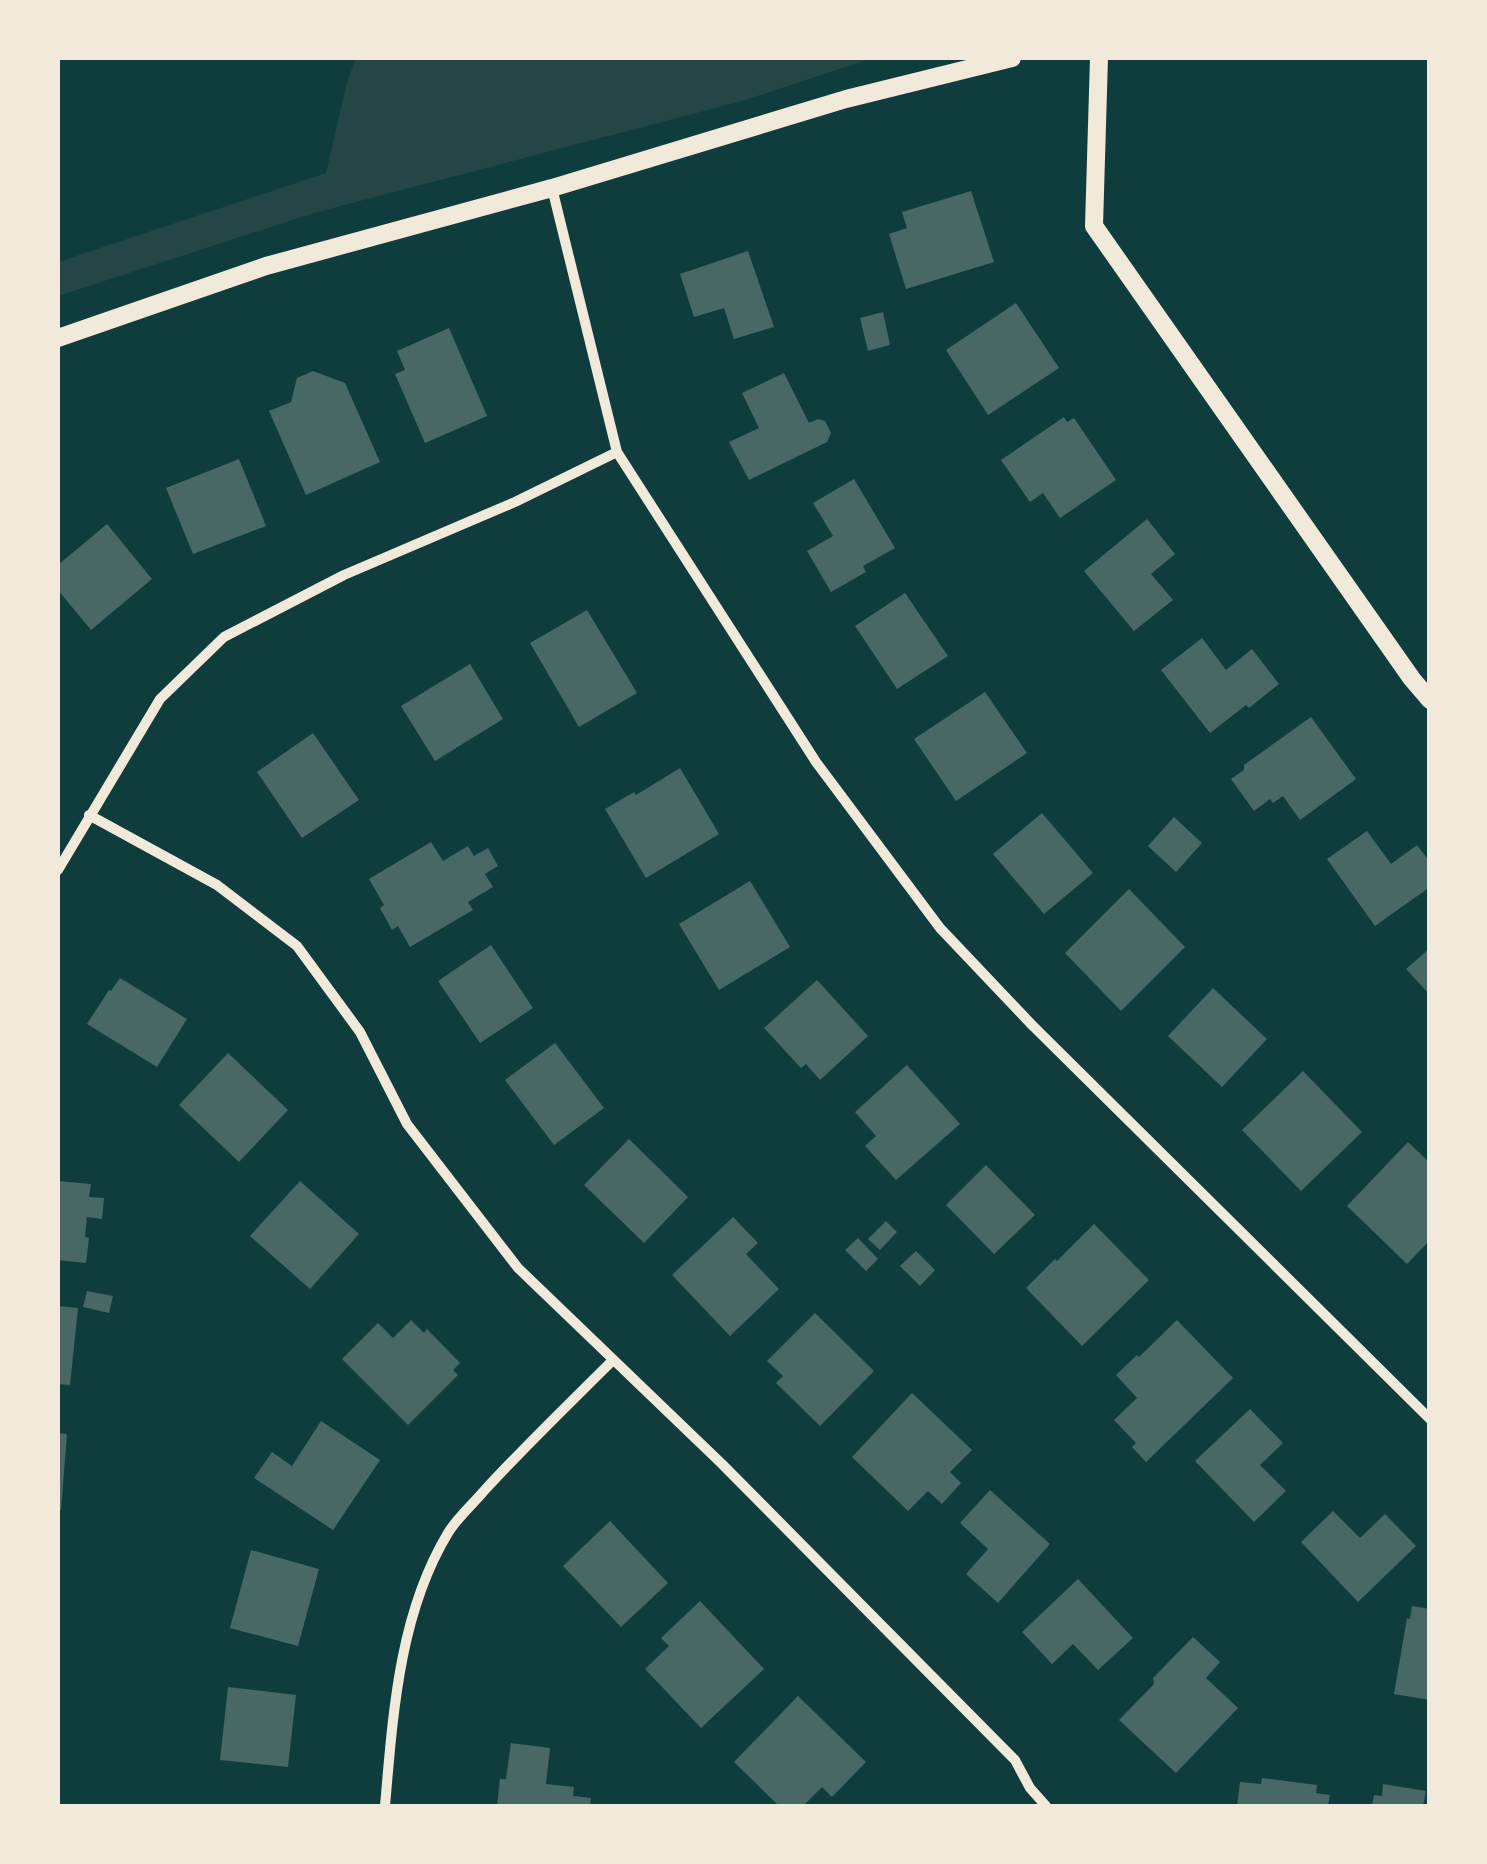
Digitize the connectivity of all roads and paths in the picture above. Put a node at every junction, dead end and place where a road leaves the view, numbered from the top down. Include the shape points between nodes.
1 (1012, 58) edge
2 (1099, 58) edge
3 (552, 188) junction
4 (58, 338) edge
5 (617, 452) junction
6 (1430, 700) edge
7 (89, 815) junction
8 (58, 870) edge
9 (612, 1361) junction
10 (1430, 1418) edge
11 (384, 1806) edge
12 (1046, 1806) edge

1 - 3 street via 846,99
2 - 6 street via 1094,226
3 - 4 street via 266,266
3 - 5 street
5 - 7 street via 224,637 160,698
5 - 10 street via 816,762 940,928
7 - 8 street
7 - 9 street via 217,885 297,946 360,1032 407,1124 518,1268
9 - 11 street via 450,1530 426,1576 404,1650
9 - 12 street via 1015,1760

